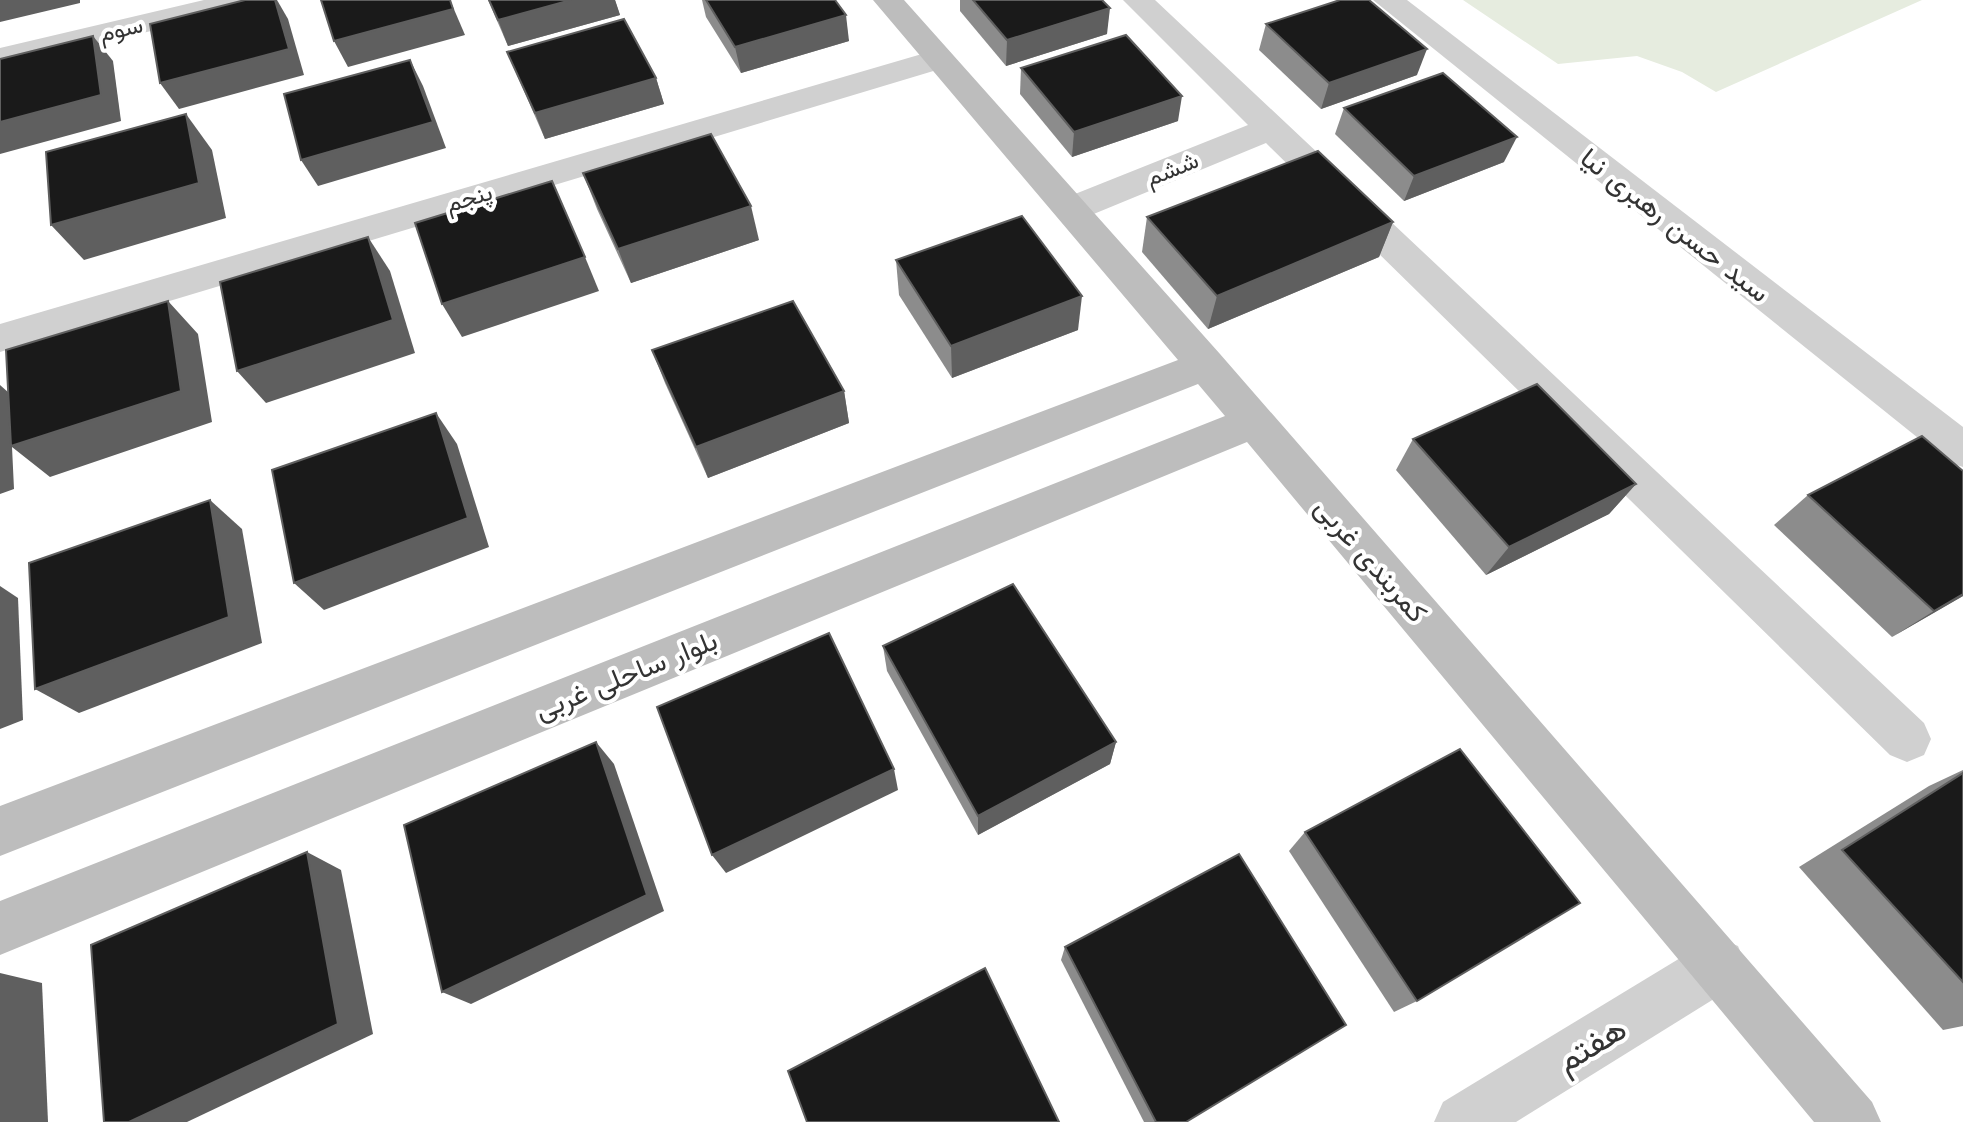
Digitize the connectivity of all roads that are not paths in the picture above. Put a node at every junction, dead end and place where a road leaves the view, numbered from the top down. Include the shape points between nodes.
1 (242, 0) edge
2 (888, 0) edge
3 (1138, 0) edge
4 (1388, 0) edge
5 (0, 58) edge
6 (939, 59) junction
7 (1271, 128) junction
8 (1072, 209) junction
9 (0, 338) edge
10 (1206, 365) junction
11 (1253, 422) junction
12 (1963, 450) edge
13 (1907, 739) dead end
14 (0, 831) edge
15 (0, 928) edge
16 (1719, 965) junction
17 (1463, 1122) edge
18 (1852, 1122) edge

1 - 5 street, سوم
2 - 6 street, کمربندی غربی
3 - 7 street
4 - 12 street, سید حسن رهبری نیا
6 - 8 street, کمربندی غربی
6 - 9 street, پنجم
7 - 8 street, ششم
7 - 13 street
8 - 10 street, کمربندی غربی
10 - 11 street, کمربندی غربی
10 - 14 street
11 - 15 street, بلوار ساحلی غربی
11 - 16 street, کمربندی غربی
16 - 17 street, هفتم
16 - 18 street, کمربندی غربی

